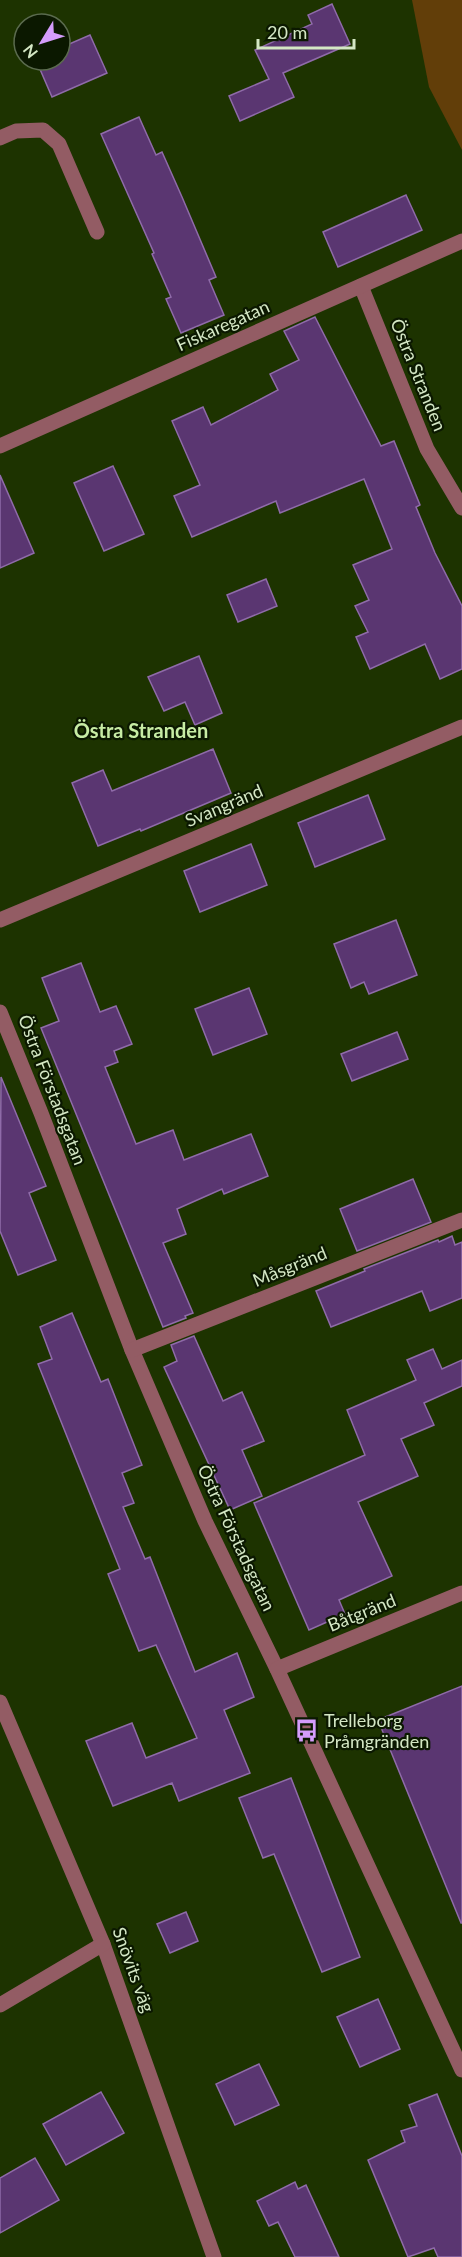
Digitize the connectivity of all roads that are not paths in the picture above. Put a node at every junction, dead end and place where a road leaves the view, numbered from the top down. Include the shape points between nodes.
1 (0, 138) edge
2 (97, 232) dead end
3 (462, 241) edge
4 (361, 286) junction
5 (0, 446) edge
6 (462, 508) edge
7 (462, 727) edge
8 (0, 920) edge
9 (0, 1012) edge
10 (462, 1220) edge
11 (132, 1350) junction
12 (462, 1593) edge
13 (277, 1669) junction
14 (0, 1702) edge
15 (103, 1944) junction
16 (0, 2005) edge
17 (462, 2070) edge
18 (214, 2257) edge

1 - 2 street via 16,131 44,130 58,144
3 - 4 street, Fiskaregatan
4 - 5 street, Fiskaregatan
4 - 6 street, Östra Stranden via 427,448
7 - 8 street, Svangränd
9 - 11 street, Östra Förstadsgatan
10 - 11 street, Måsgränd
11 - 13 street, Östra Förstadsgatan via 205,1521
12 - 13 street, Båtgränd
13 - 17 street, Östra Förstadsgatan
14 - 15 street, Snövits väg
15 - 16 street
15 - 18 street, Snövits väg

